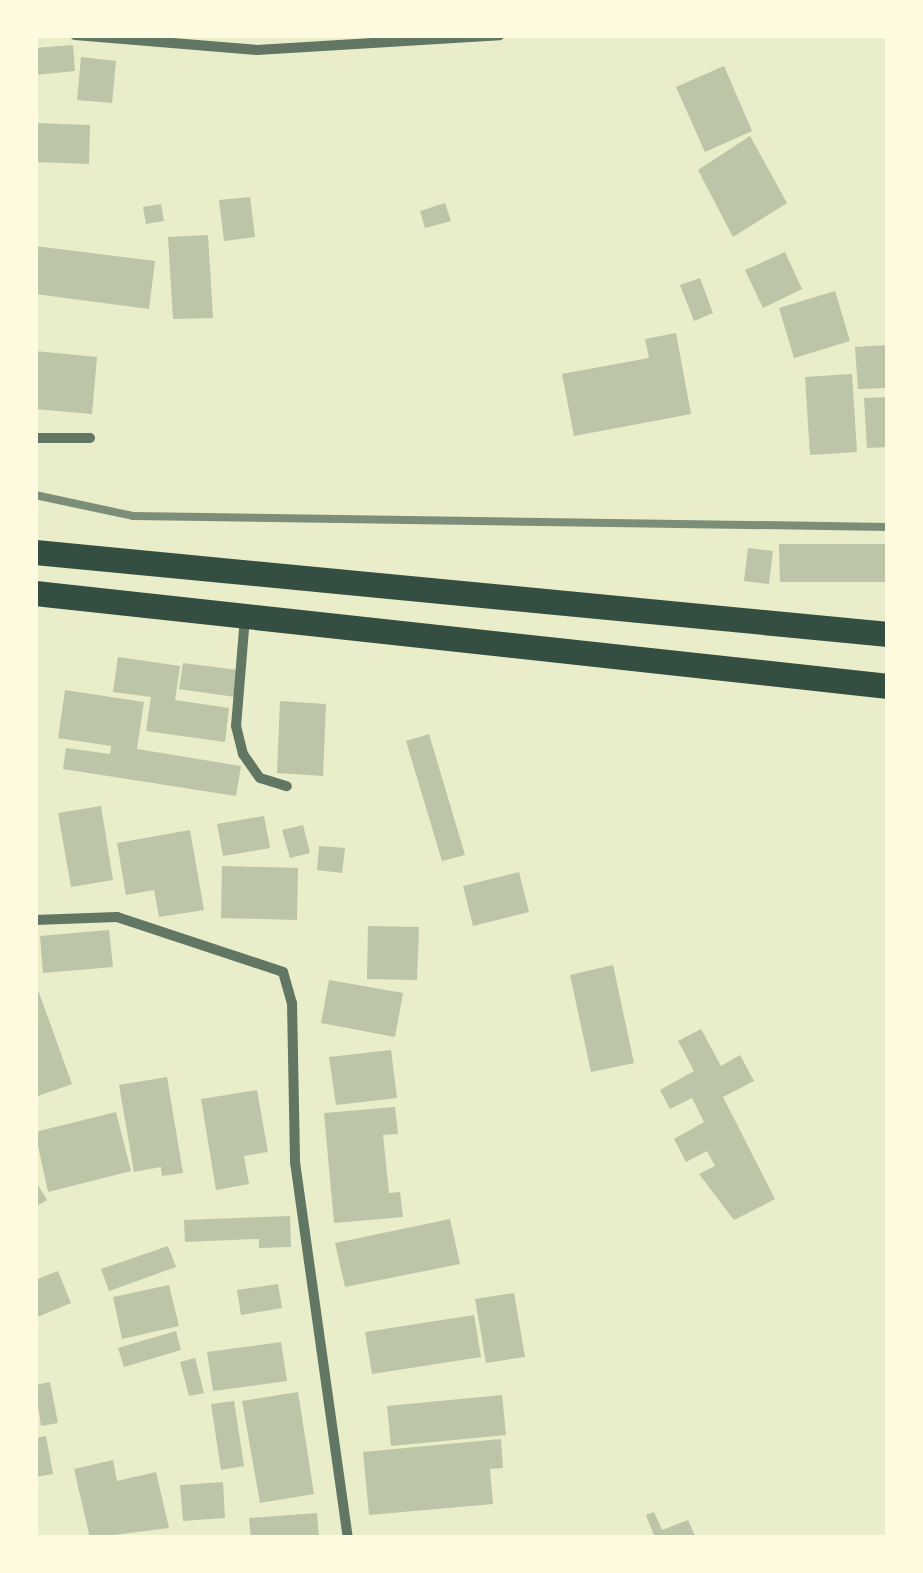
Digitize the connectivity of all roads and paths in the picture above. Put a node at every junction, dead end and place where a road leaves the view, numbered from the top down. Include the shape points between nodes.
1 (75, 35) edge
2 (500, 35) edge
3 (35, 438) edge
4 (90, 438) dead end
5 (35, 552) edge
6 (35, 593) edge
7 (245, 616) junction
8 (888, 634) edge
9 (888, 686) edge
10 (287, 786) dead end
11 (35, 920) edge
12 (348, 1538) edge

1 - 2 street via 257,50
3 - 4 street
5 - 8 highway
6 - 7 highway
7 - 9 highway
7 - 10 street via 236,726 243,754 260,778
11 - 12 street via 118,918 283,972 292,1003 296,1162

